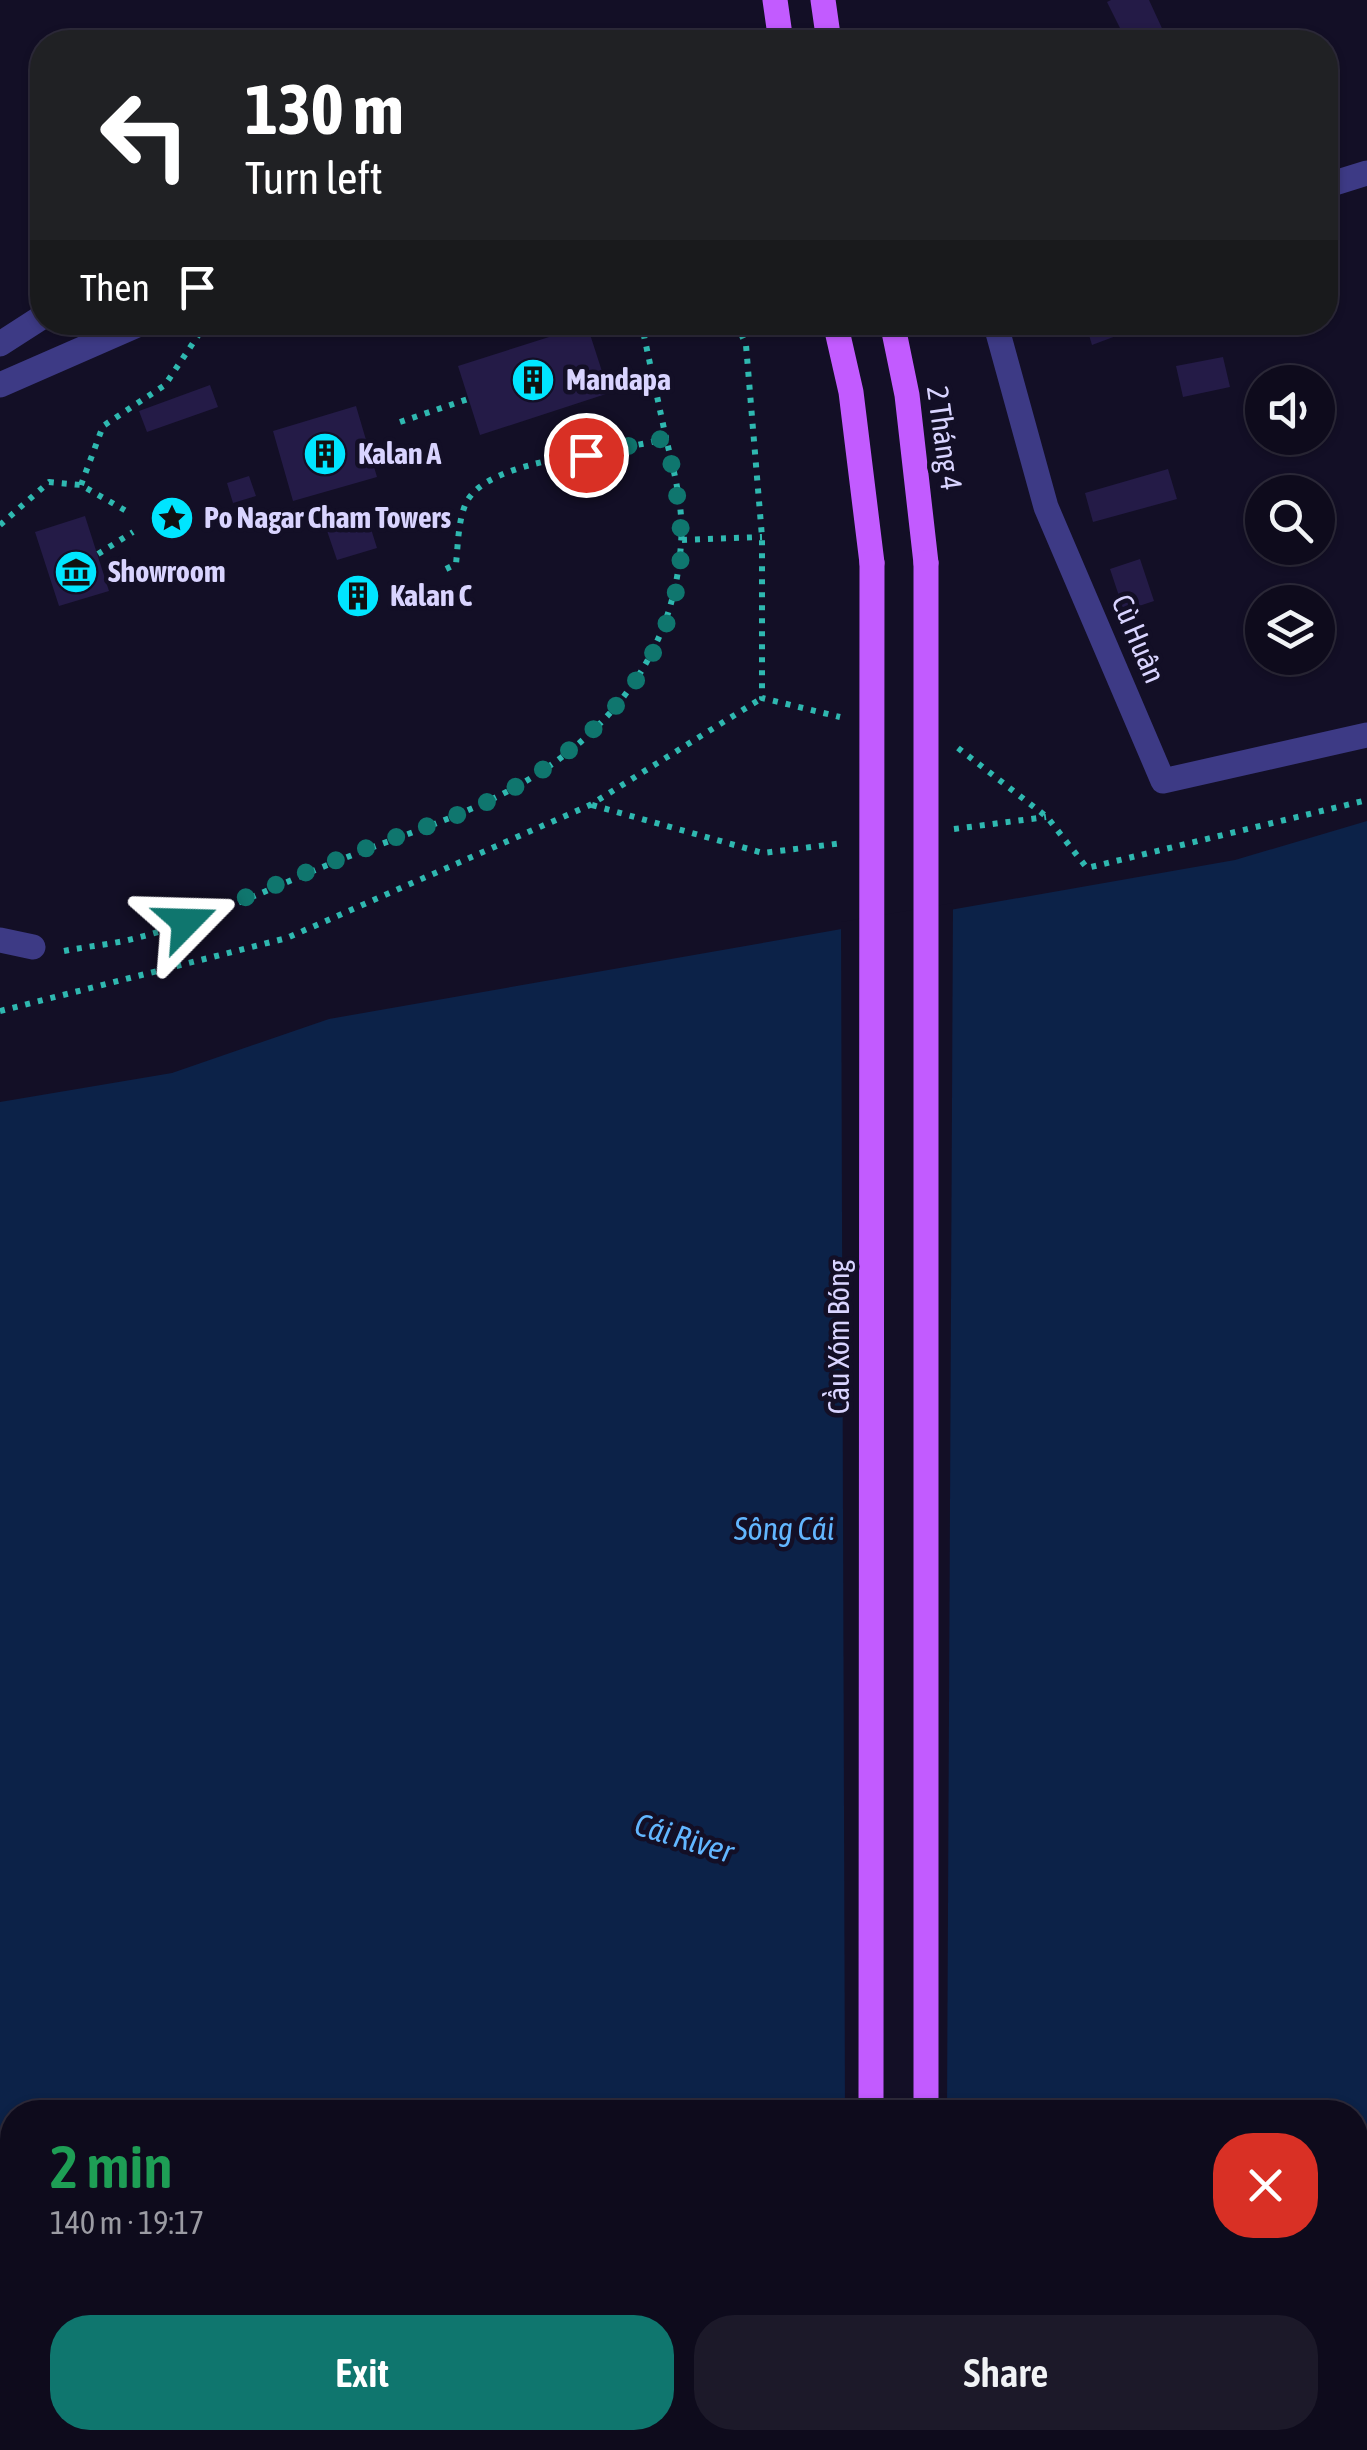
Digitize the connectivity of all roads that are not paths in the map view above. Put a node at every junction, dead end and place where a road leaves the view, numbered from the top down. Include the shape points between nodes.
1 (776, 0) edge
2 (823, 0) edge
3 (780, 30) edge
4 (827, 30) edge
5 (1367, 173) edge
6 (1338, 182) edge
7 (30, 325) edge
8 (114, 335) edge
9 (838, 335) edge
10 (895, 335) edge
11 (999, 335) edge
12 (0, 344) edge
13 (0, 385) edge
14 (1367, 735) edge
15 (0, 940) edge
16 (33, 946) road end
17 (871, 2100) edge
18 (926, 2100) edge

1 - 3 main road
2 - 4 main road
5 - 6 street
7 - 12 street
8 - 13 street
9 - 17 main road, Cầu Xóm Bóng, bridge via 872,562
10 - 18 main road, 2 Tháng 4, bridge via 926,564
11 - 14 street, Cù Huân via 1046,507 1163,780
15 - 16 street

